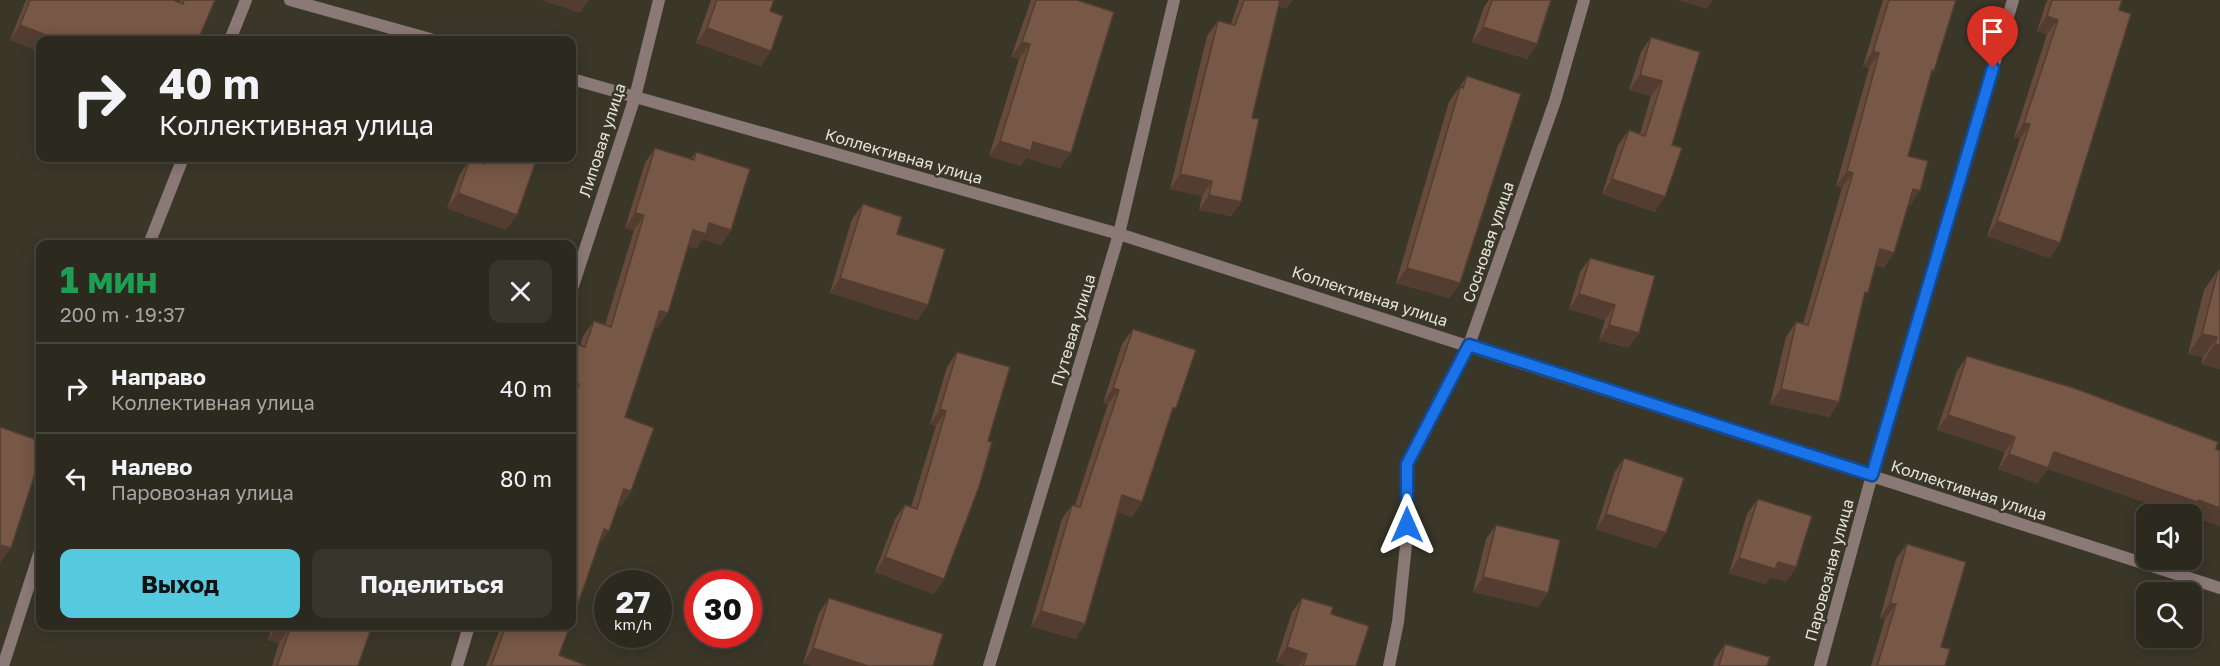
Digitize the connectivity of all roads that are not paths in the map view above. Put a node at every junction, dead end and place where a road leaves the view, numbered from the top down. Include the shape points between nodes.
1 (246, 0) edge
2 (292, 0) edge
3 (659, 0) edge
4 (1174, 0) edge
5 (1584, 0) edge
6 (2013, 0) edge
7 (232, 36) edge
8 (420, 36) edge
9 (576, 80) edge
10 (635, 97) junction
11 (181, 162) edge
12 (1119, 234) junction
13 (151, 240) edge
14 (576, 277) edge
15 (1469, 345) junction
16 (1872, 475) junction
17 (36, 563) edge
18 (2220, 588) edge
19 (468, 630) edge
20 (3, 666) edge
21 (457, 666) edge
22 (989, 666) edge
23 (1389, 666) edge
24 (1820, 666) edge

1 - 7 street
2 - 8 street
3 - 10 street, Липовая улица
4 - 12 street, Путевая улица
5 - 15 street, Сосновая улица via 1555,101
6 - 16 street, Паровозная улица
9 - 10 street, Коллективная улица
10 - 12 street, Коллективная улица
10 - 14 street, Липовая улица
11 - 13 street
12 - 15 street, Коллективная улица
12 - 22 street, Путевая улица
15 - 16 street, Коллективная улица
15 - 23 street, Сосновая улица via 1407,464 1406,545
16 - 18 street, Коллективная улица
16 - 24 street, Паровозная улица
17 - 20 street
19 - 21 street

